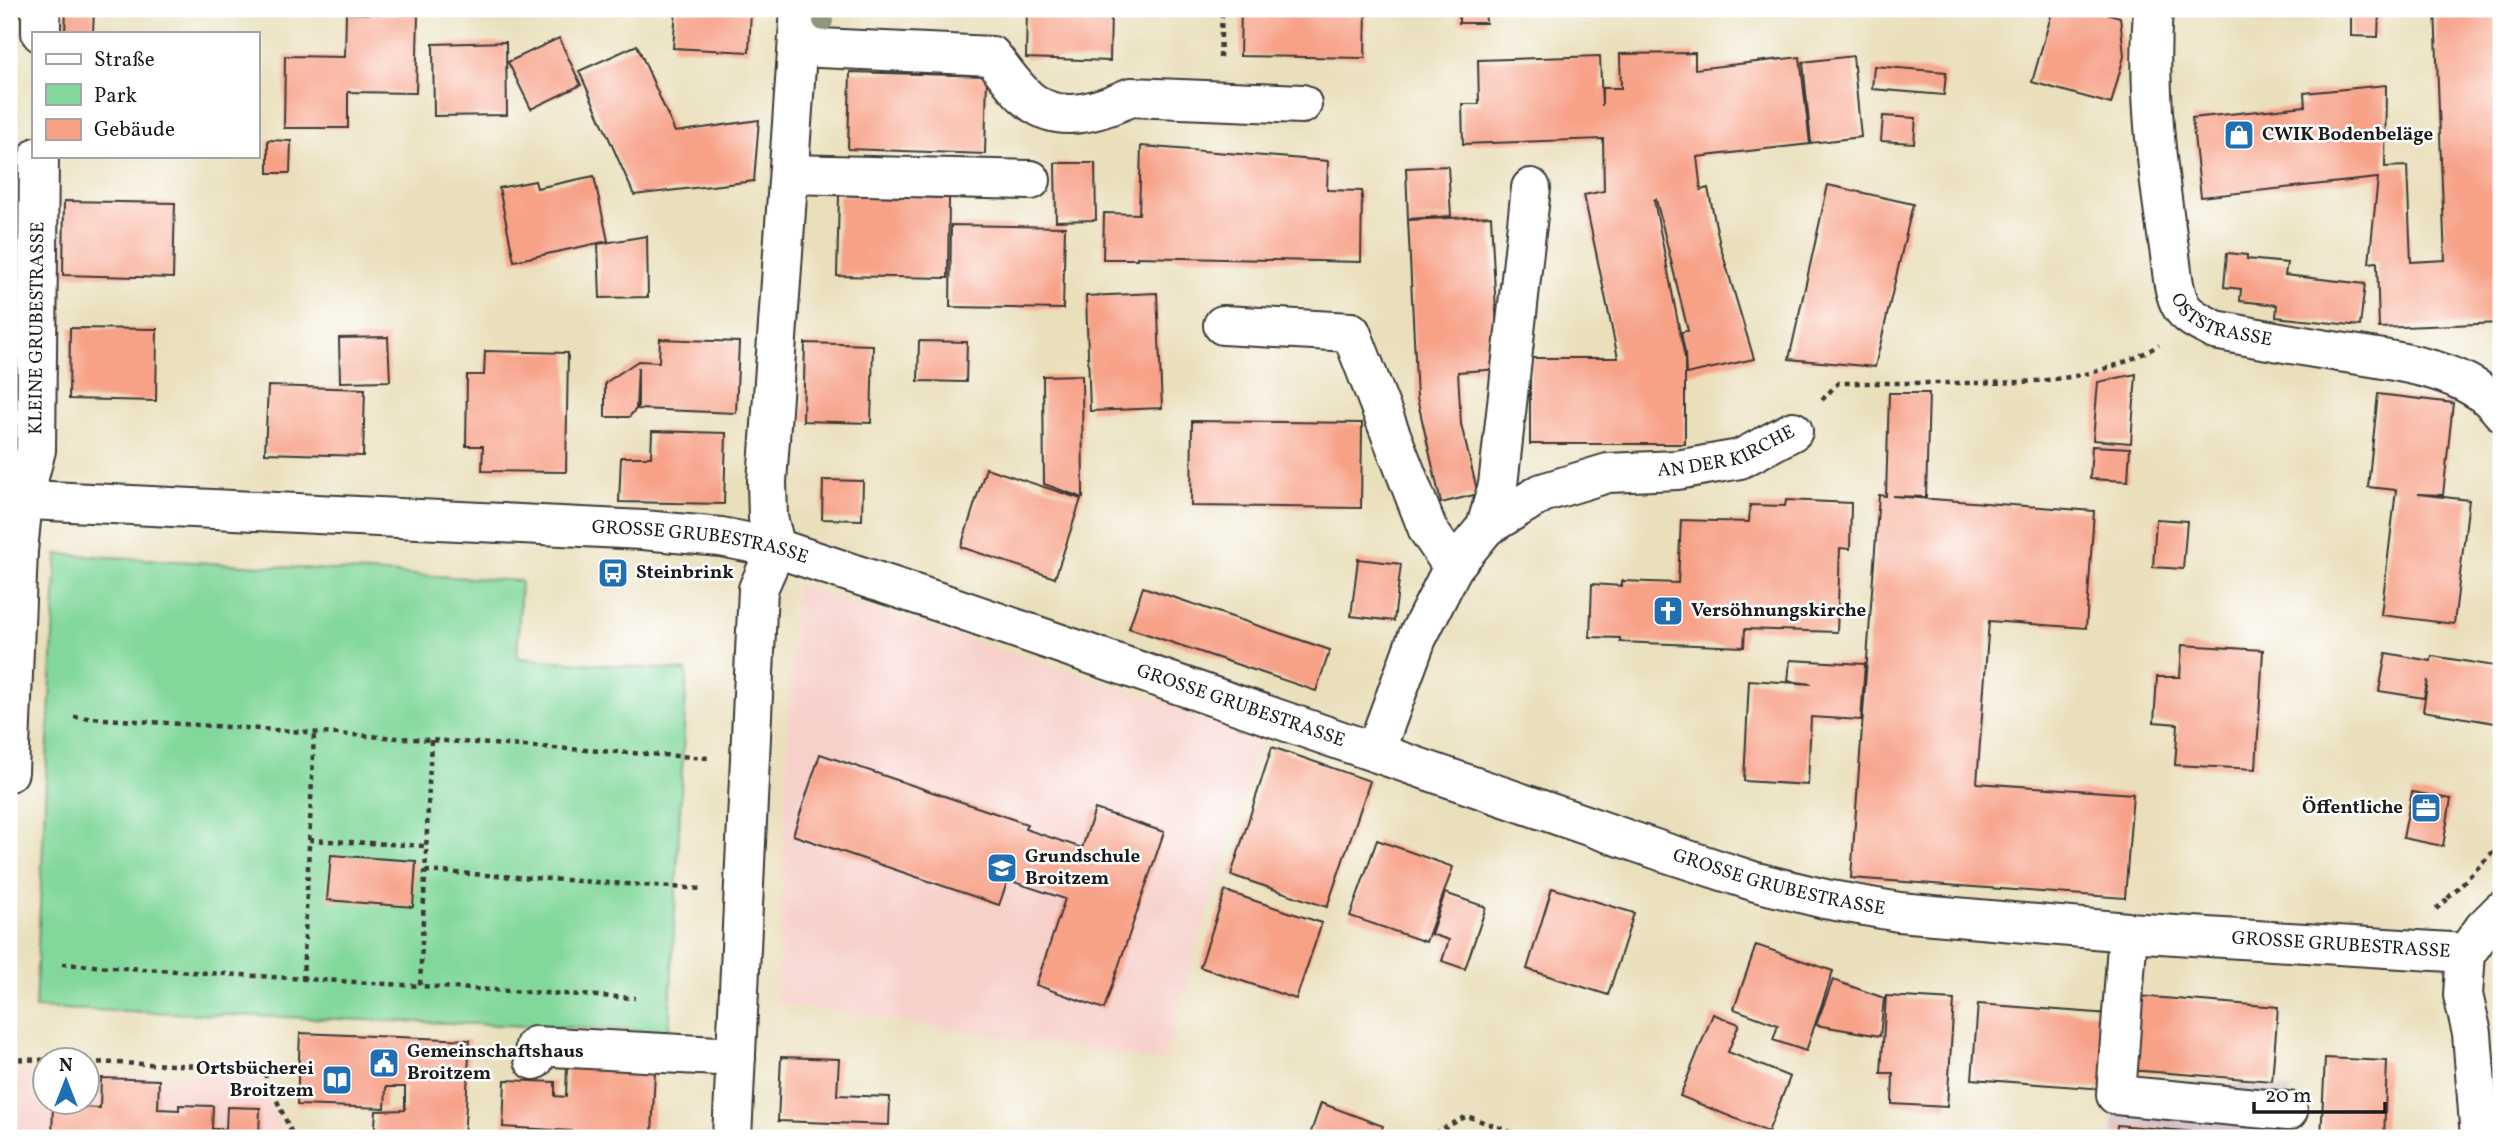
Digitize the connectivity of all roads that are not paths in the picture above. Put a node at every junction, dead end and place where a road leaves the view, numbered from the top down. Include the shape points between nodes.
1 (41, 9) edge
2 (800, 9) edge
3 (2153, 9) edge
4 (41, 32) edge
5 (798, 47) junction
6 (1302, 104) dead end
7 (39, 158) edge
8 (789, 174) junction
9 (1031, 180) dead end
10 (1531, 188) dead end
11 (1223, 325) dead end
12 (2500, 405) edge
13 (1793, 430) road end
14 (16, 499) edge
15 (1486, 527) junction
16 (776, 548) junction
17 (1454, 567) junction
18 (1375, 752) junction
19 (9, 772) edge
20 (2501, 911) edge
21 (2129, 932) junction
22 (2466, 953) junction
23 (736, 1057) junction
24 (534, 1060) dead end
25 (2288, 1111) dead end
26 (732, 1138) edge
27 (2480, 1138) edge

1 - 4 street
2 - 5 street
3 - 12 street, OSTSTRASSE via 2158,171 2181,306 2215,330 2455,377
5 - 6 street via 992,56 1033,103 1058,114 1093,111 1131,97
5 - 8 street
7 - 14 street, KLEINE GRUBESTRASSE via 36,450
8 - 9 street
8 - 16 street via 767,482 768,518
10 - 15 street via 1498,485
11 - 17 street via 1351,331 1429,530
13 - 15 street, AN DER KIRCHE via 1741,459 1677,470 1608,474 1542,493
14 - 16 street, GROSSE GRUBESTRASSE via 643,530 721,537
14 - 19 street, KLEINE GRUBESTRASSE
15 - 17 street, AN DER KIRCHE
16 - 18 street, GROSSE GRUBESTRASSE
16 - 23 street via 758,589
17 - 18 street, AN DER KIRCHE via 1417,638
18 - 21 street, GROSSE GRUBESTRASSE via 1661,851 1825,899 1899,912
20 - 22 street
21 - 22 street, GROSSE GRUBESTRASSE
21 - 25 street via 2116,1095
22 - 27 street via 2463,995 2472,1033
23 - 24 street via 535,1046
23 - 26 street

